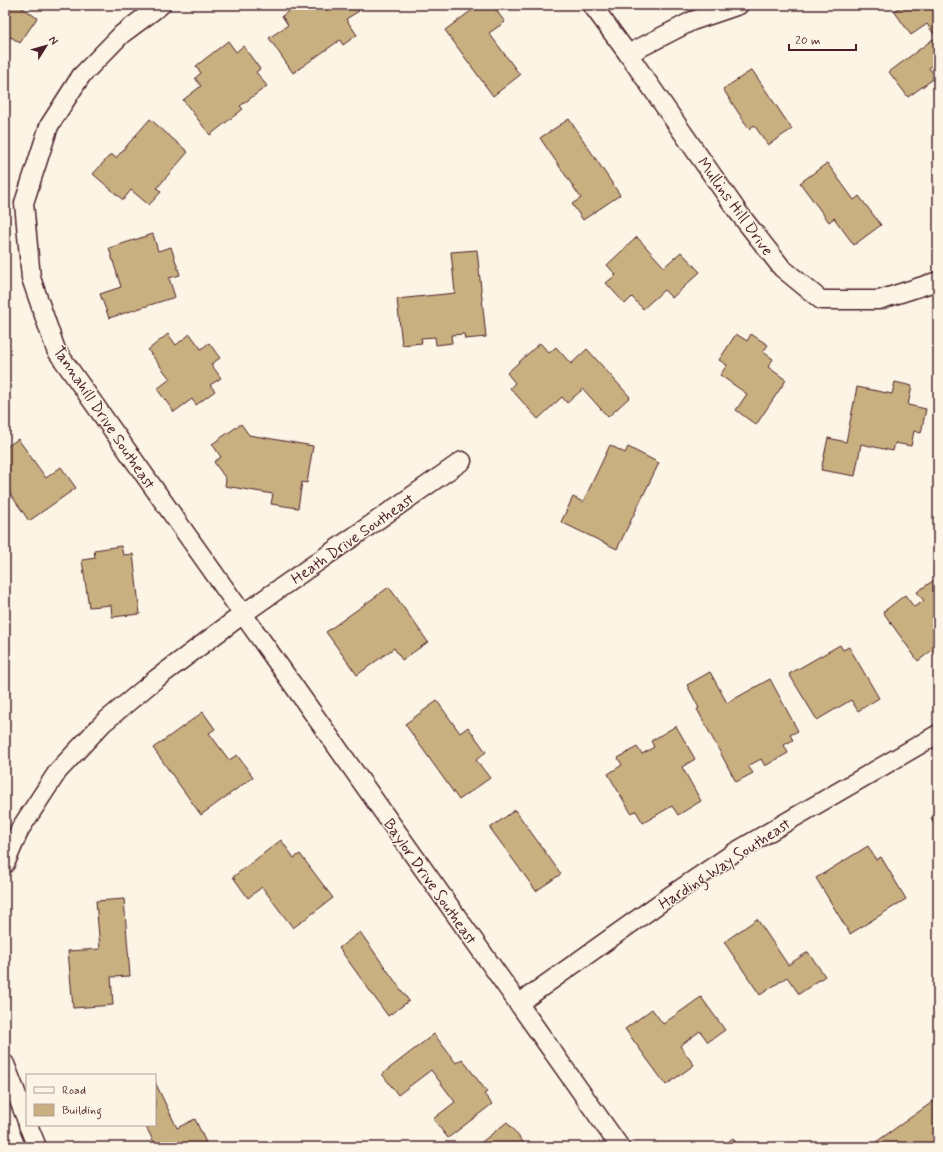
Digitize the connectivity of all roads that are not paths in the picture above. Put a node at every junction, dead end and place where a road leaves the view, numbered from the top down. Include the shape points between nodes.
1 (161, 5) edge
2 (592, 5) edge
3 (739, 5) edge
4 (628, 54) junction
5 (938, 280) edge
6 (462, 461) dead end
7 (243, 614) junction
8 (938, 734) edge
9 (5, 864) edge
10 (518, 1004) junction
11 (5, 1064) edge
12 (26, 1118) edge
13 (28, 1126) edge
14 (37, 1147) edge
15 (620, 1147) edge

1 - 7 street, Tannahill Drive Southeast via 122,34 82,76 49,126 24,203 31,278 56,350
2 - 4 street, Mullins Hill Drive
3 - 4 street via 692,21
4 - 5 street, Mullins Hill Drive via 738,212 782,268 821,300 880,300
6 - 7 street, Heath Drive Southeast
7 - 9 street, Heath Drive Southeast via 103,722 58,771 20,829
7 - 10 street, Baylor Drive Southeast
8 - 10 street, Harding Way Southeast via 735,852
10 - 15 street, Baylor Drive Southeast
11 - 12 street
13 - 14 street

